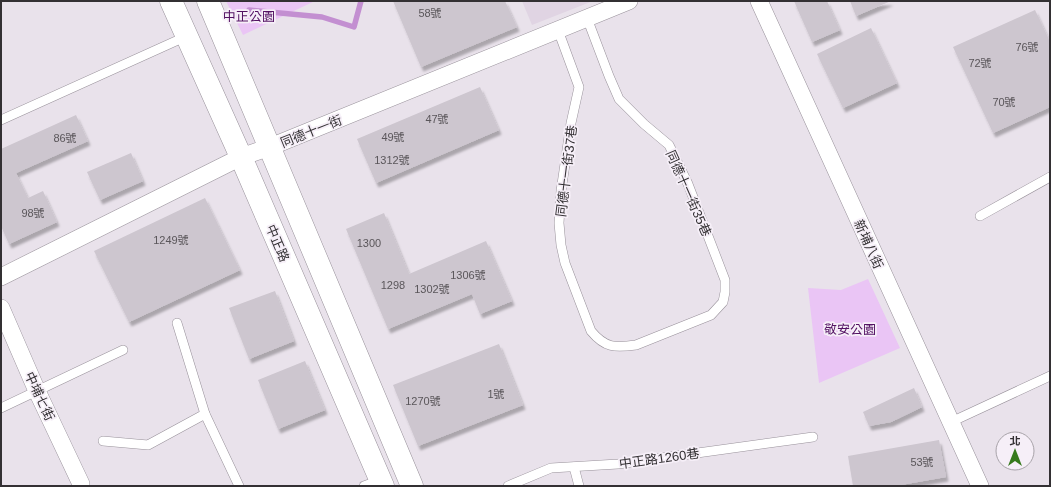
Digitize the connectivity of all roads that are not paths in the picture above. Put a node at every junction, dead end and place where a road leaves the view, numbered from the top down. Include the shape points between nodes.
1 (171, 1) edge
2 (208, 1) edge
3 (629, 1) edge
4 (759, 1) edge
5 (587, 18) junction
6 (558, 30) junction
7 (187, 36) junction
8 (1, 120) edge
9 (270, 147) junction
10 (241, 157) junction
11 (1050, 177) edge
12 (980, 216) dead end
13 (1, 277) edge
14 (1, 308) edge
15 (711, 315) joint
16 (177, 323) dead end
17 (123, 350) dead end
18 (1050, 376) edge
19 (37, 390) junction
20 (1, 408) edge
21 (205, 414) junction
22 (951, 422) junction
23 (813, 437) dead end
24 (103, 441) dead end
25 (574, 467) junction
26 (376, 484) edge
27 (79, 485) edge
28 (239, 486) edge
29 (412, 486) edge
30 (508, 486) edge
31 (579, 486) edge
32 (980, 486) edge

1 - 7 street, 中正路
2 - 9 street
3 - 5 street, 同德十一街
4 - 22 street, 新埔八街
5 - 6 street, 同德十一街
5 - 15 lane, 同德十一街35巷 via 619,98 669,145 688,184 725,280 726,292 723,302
6 - 9 street, 同德十一街
6 - 15 lane, 同德十一街37巷 via 579,87 561,191 561,245 565,263 591,331 598,340 609,346 622,347 636,345
7 - 8 lane
7 - 10 street, 中正路
9 - 10 street, 同德十一街
9 - 29 street
10 - 13 street, 同德十一街
10 - 26 street, 中正路
11 - 12 lane
14 - 19 street, 中埔七街
16 - 21 lane
17 - 19 lane
18 - 22 lane
19 - 20 lane
19 - 27 street, 中埔七街
21 - 24 lane via 148,445
21 - 28 lane
22 - 32 street, 新埔八街
23 - 25 lane, 中正路1260巷 via 618,464
25 - 30 lane, 中正路1260巷 via 552,468
25 - 31 lane

